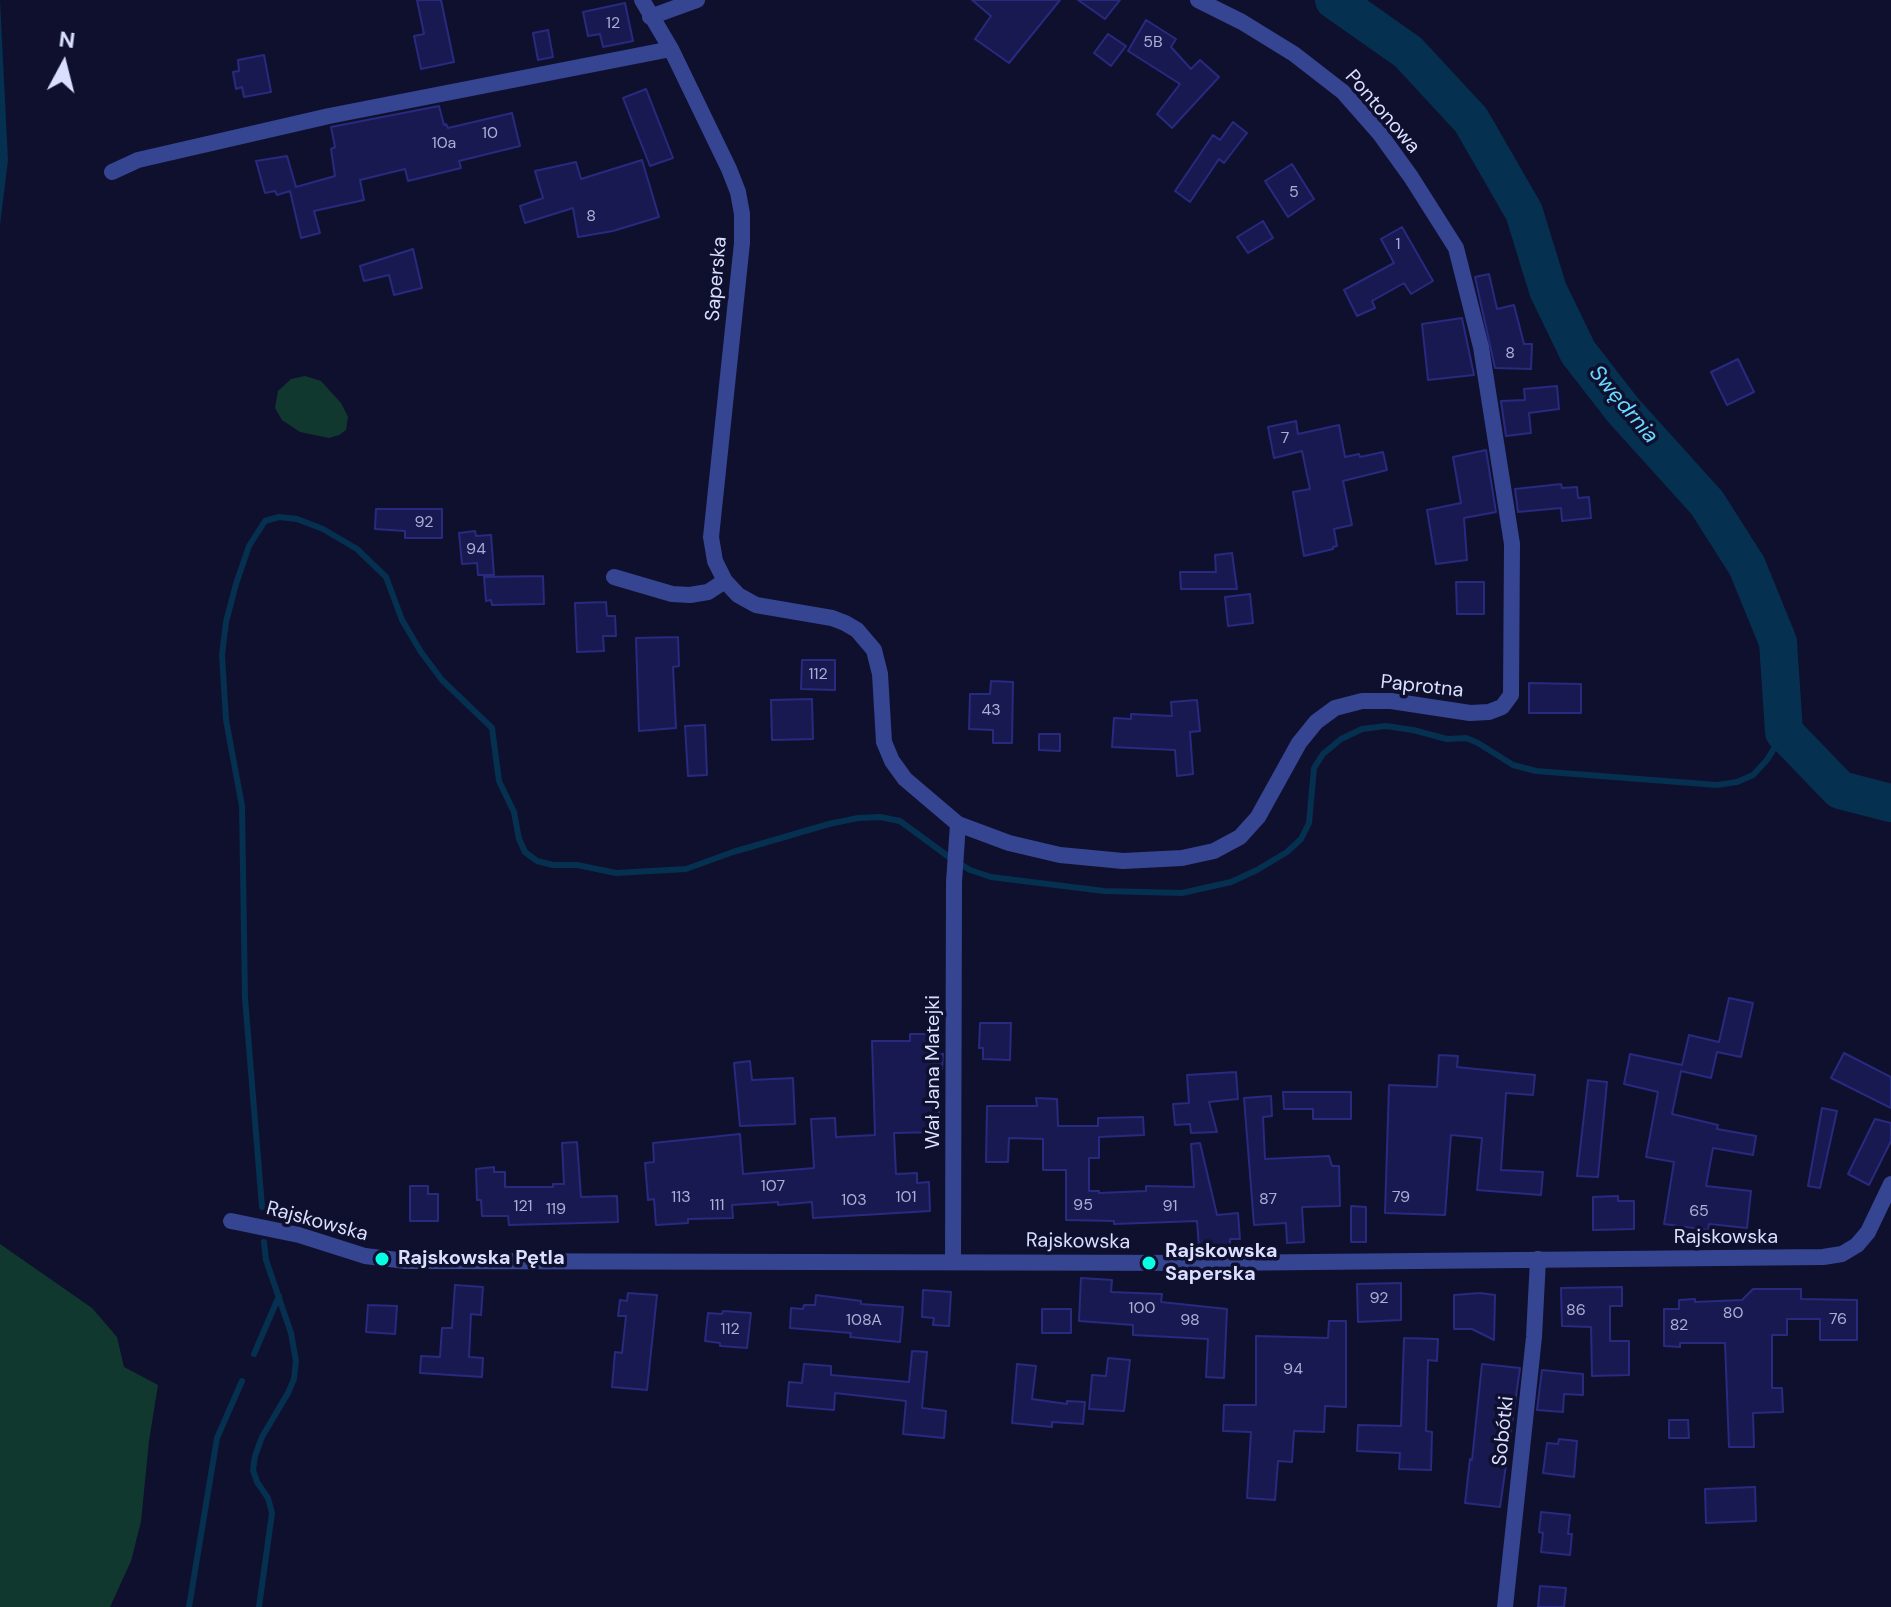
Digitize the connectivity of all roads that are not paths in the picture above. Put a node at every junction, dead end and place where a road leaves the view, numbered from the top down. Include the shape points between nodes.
1 (642, 0) edge
2 (697, 0) edge
3 (1198, 0) edge
4 (650, 17) junction
5 (671, 49) junction
6 (112, 172) dead end
7 (1411, 177) joint
8 (614, 577) dead end
9 (725, 581) junction
10 (958, 824) junction
11 (1891, 1184) edge
12 (231, 1221) dead end
13 (1538, 1259) junction
14 (953, 1261) junction
15 (1505, 1607) edge

1 - 4 street, Saperska
2 - 4 street
3 - 7 street, Pontonowa via 1294,54 1343,92
4 - 5 street, Saperska
5 - 6 street via 329,116 138,160
5 - 9 street, Saperska via 729,169 742,214 711,537
7 - 10 street, Paprotna via 1456,248 1481,347 1512,544 1511,695 1489,712 1391,701 1335,708 1299,743 1258,817 1240,837 1214,851 1123,861 1060,855
8 - 9 street via 690,595
9 - 10 street via 756,605 832,618 857,630 874,650 884,742 892,761 905,779
10 - 14 street, Wał Jana Matejki
11 - 13 street, Rajskowska via 1868,1232 1842,1254
12 - 14 street, Rajskowska via 365,1256 406,1261
13 - 14 street, Rajskowska
13 - 15 street, Sobótki

